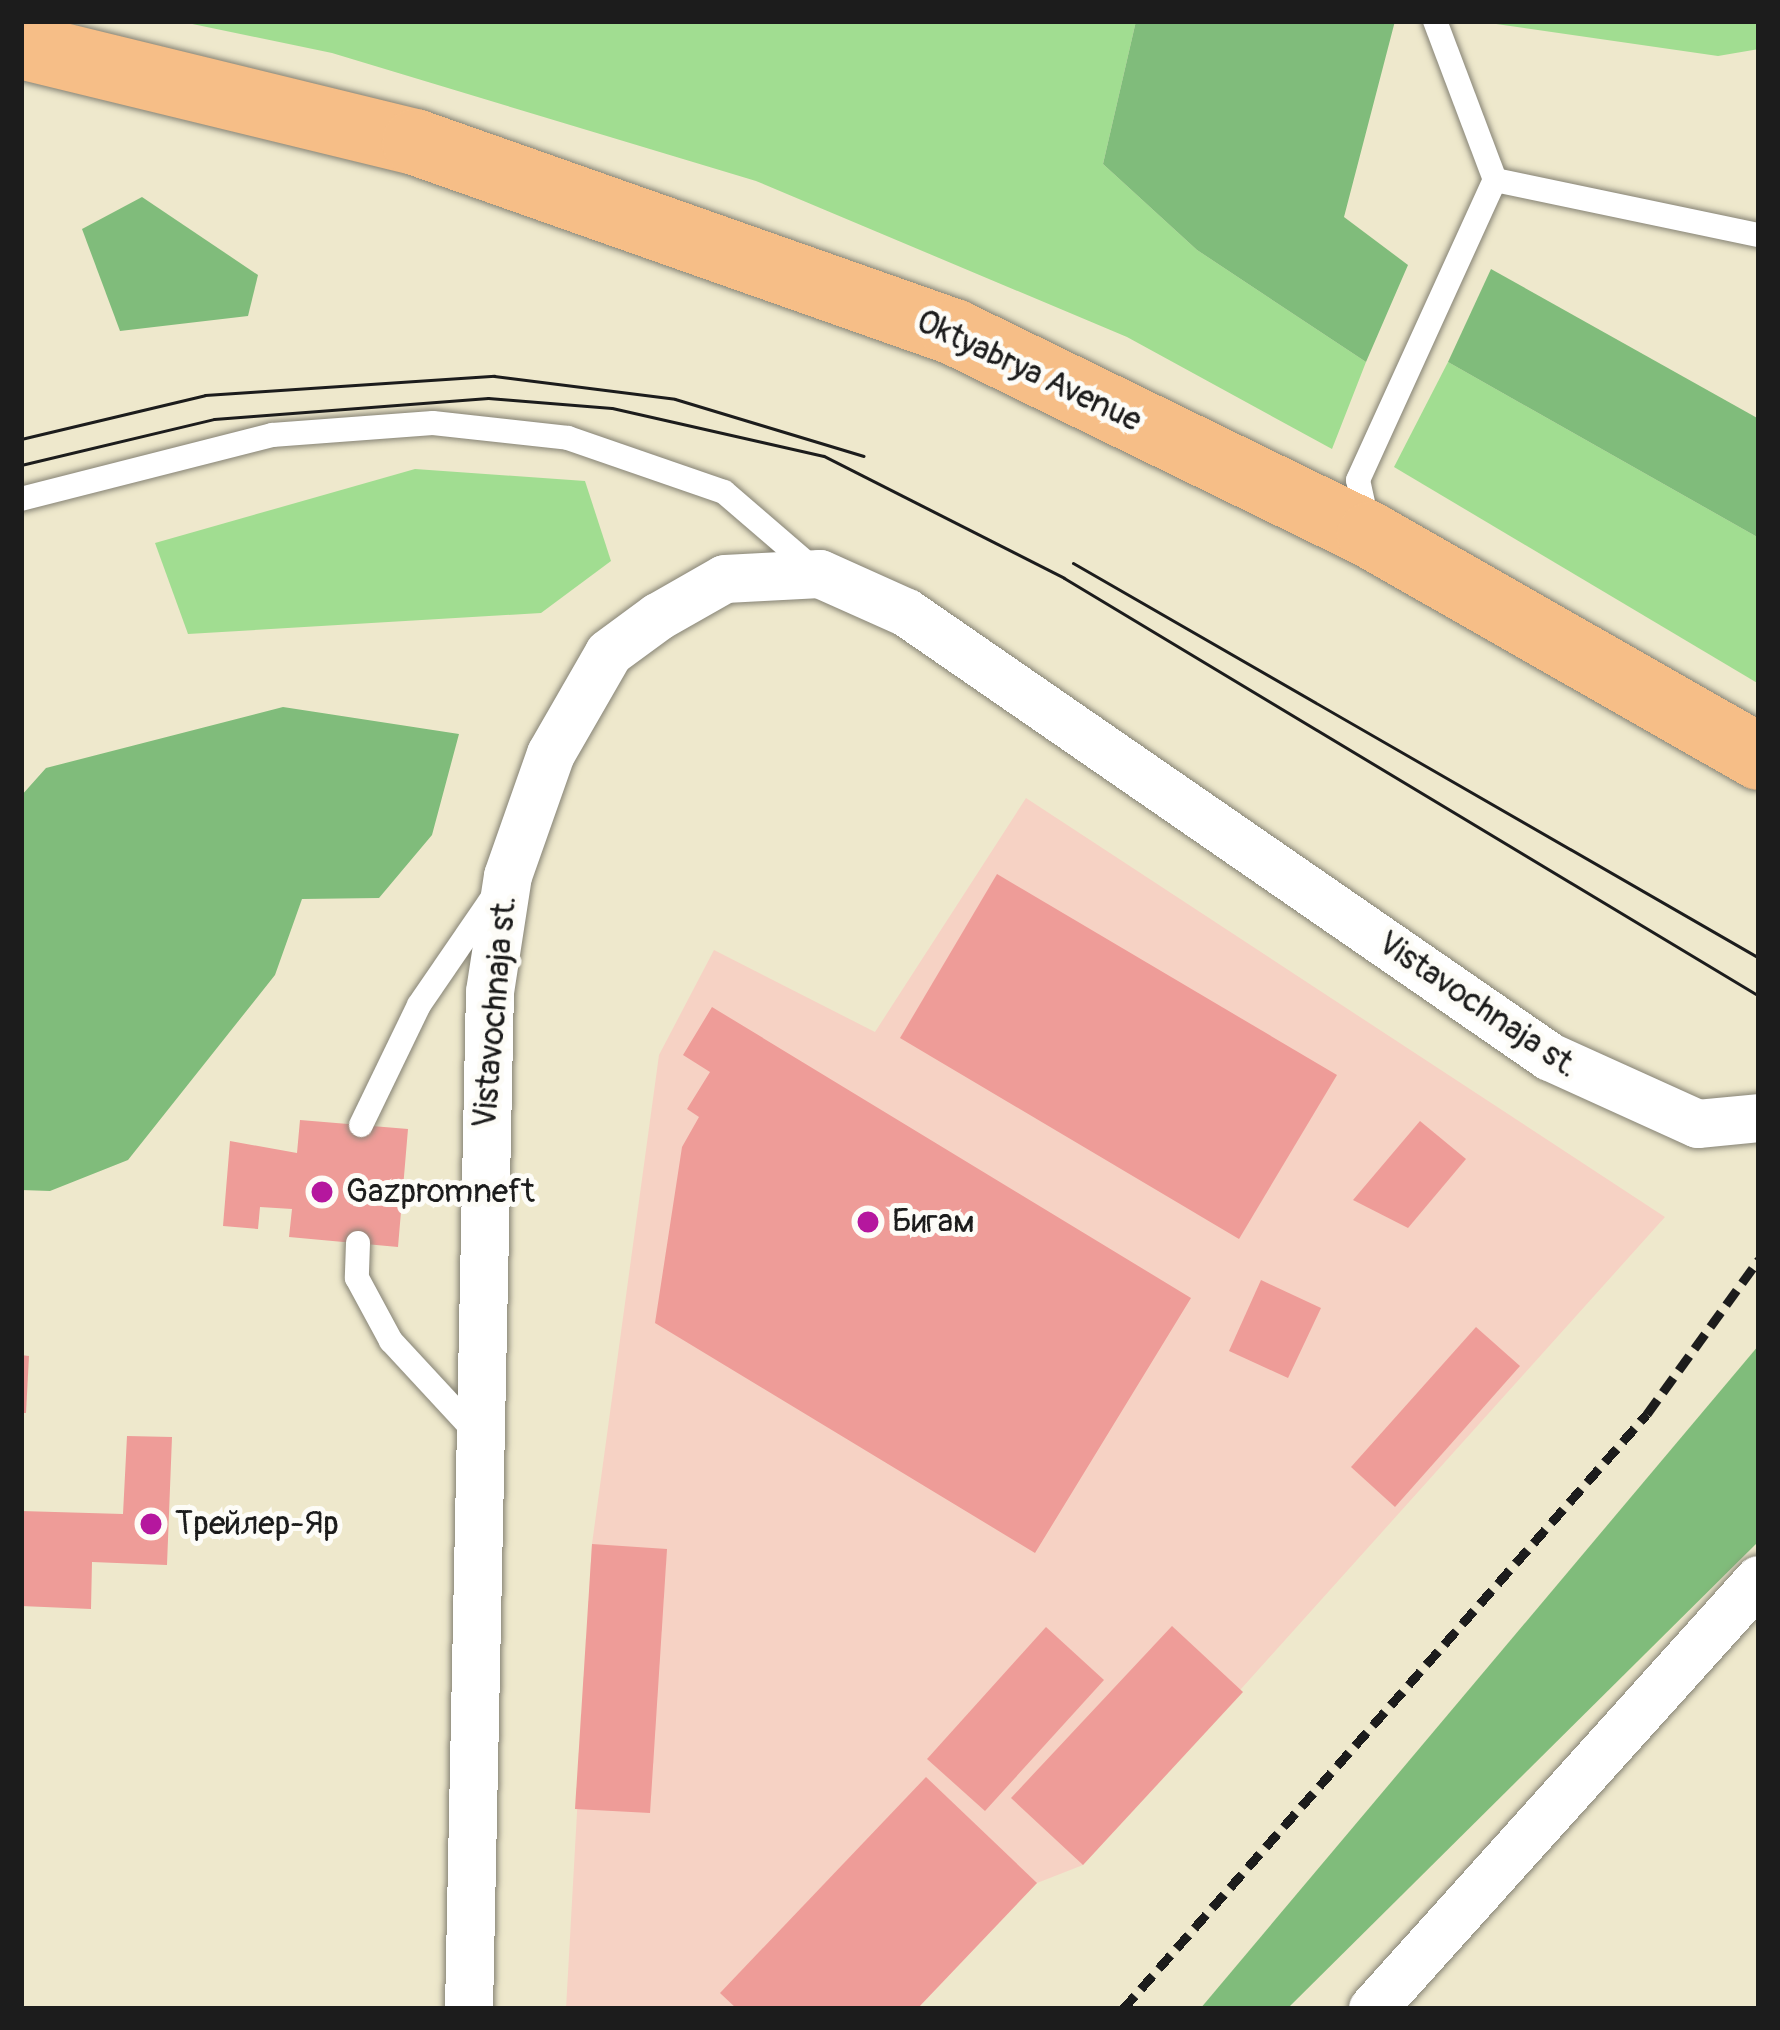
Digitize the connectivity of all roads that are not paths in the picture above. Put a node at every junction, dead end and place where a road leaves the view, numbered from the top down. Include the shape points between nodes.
1 (1436, 21) edge
2 (21, 46) edge
3 (21, 72) edge
4 (21, 94) edge
5 (249, 102) junction
6 (1492, 174) junction
7 (1759, 224) edge
8 (1759, 236) edge
9 (21, 499) edge
10 (1370, 535) junction
11 (820, 574) junction
12 (1759, 757) edge
13 (508, 875) junction
14 (1759, 1118) edge
15 (361, 1125) dead end
16 (358, 1244) dead end
17 (488, 1446) junction
18 (1759, 1580) edge
19 (469, 2009) edge
20 (1373, 2009) edge

1 - 6 lane
2 - 5 main road
3 - 5 main road
4 - 5 main road
5 - 10 main road, Oktyabrya Avenue via 436,148 888,306
6 - 7 lane
6 - 8 lane
6 - 10 lane via 1358,480
9 - 11 lane via 272,435 433,423 568,438 724,492
10 - 12 main road, Oktyabrya Avenue
11 - 13 street, Vistavochnaja st. via 725,579 609,653 551,754
11 - 14 street, Vistavochnaja st. via 907,613 1550,1057 1698,1124
13 - 15 lane via 419,1005
13 - 17 street, Vistavochnaja st. via 480,1196
16 - 17 lane via 357,1278 391,1341
17 - 19 street, Vistavochnaja st.
18 - 20 street

